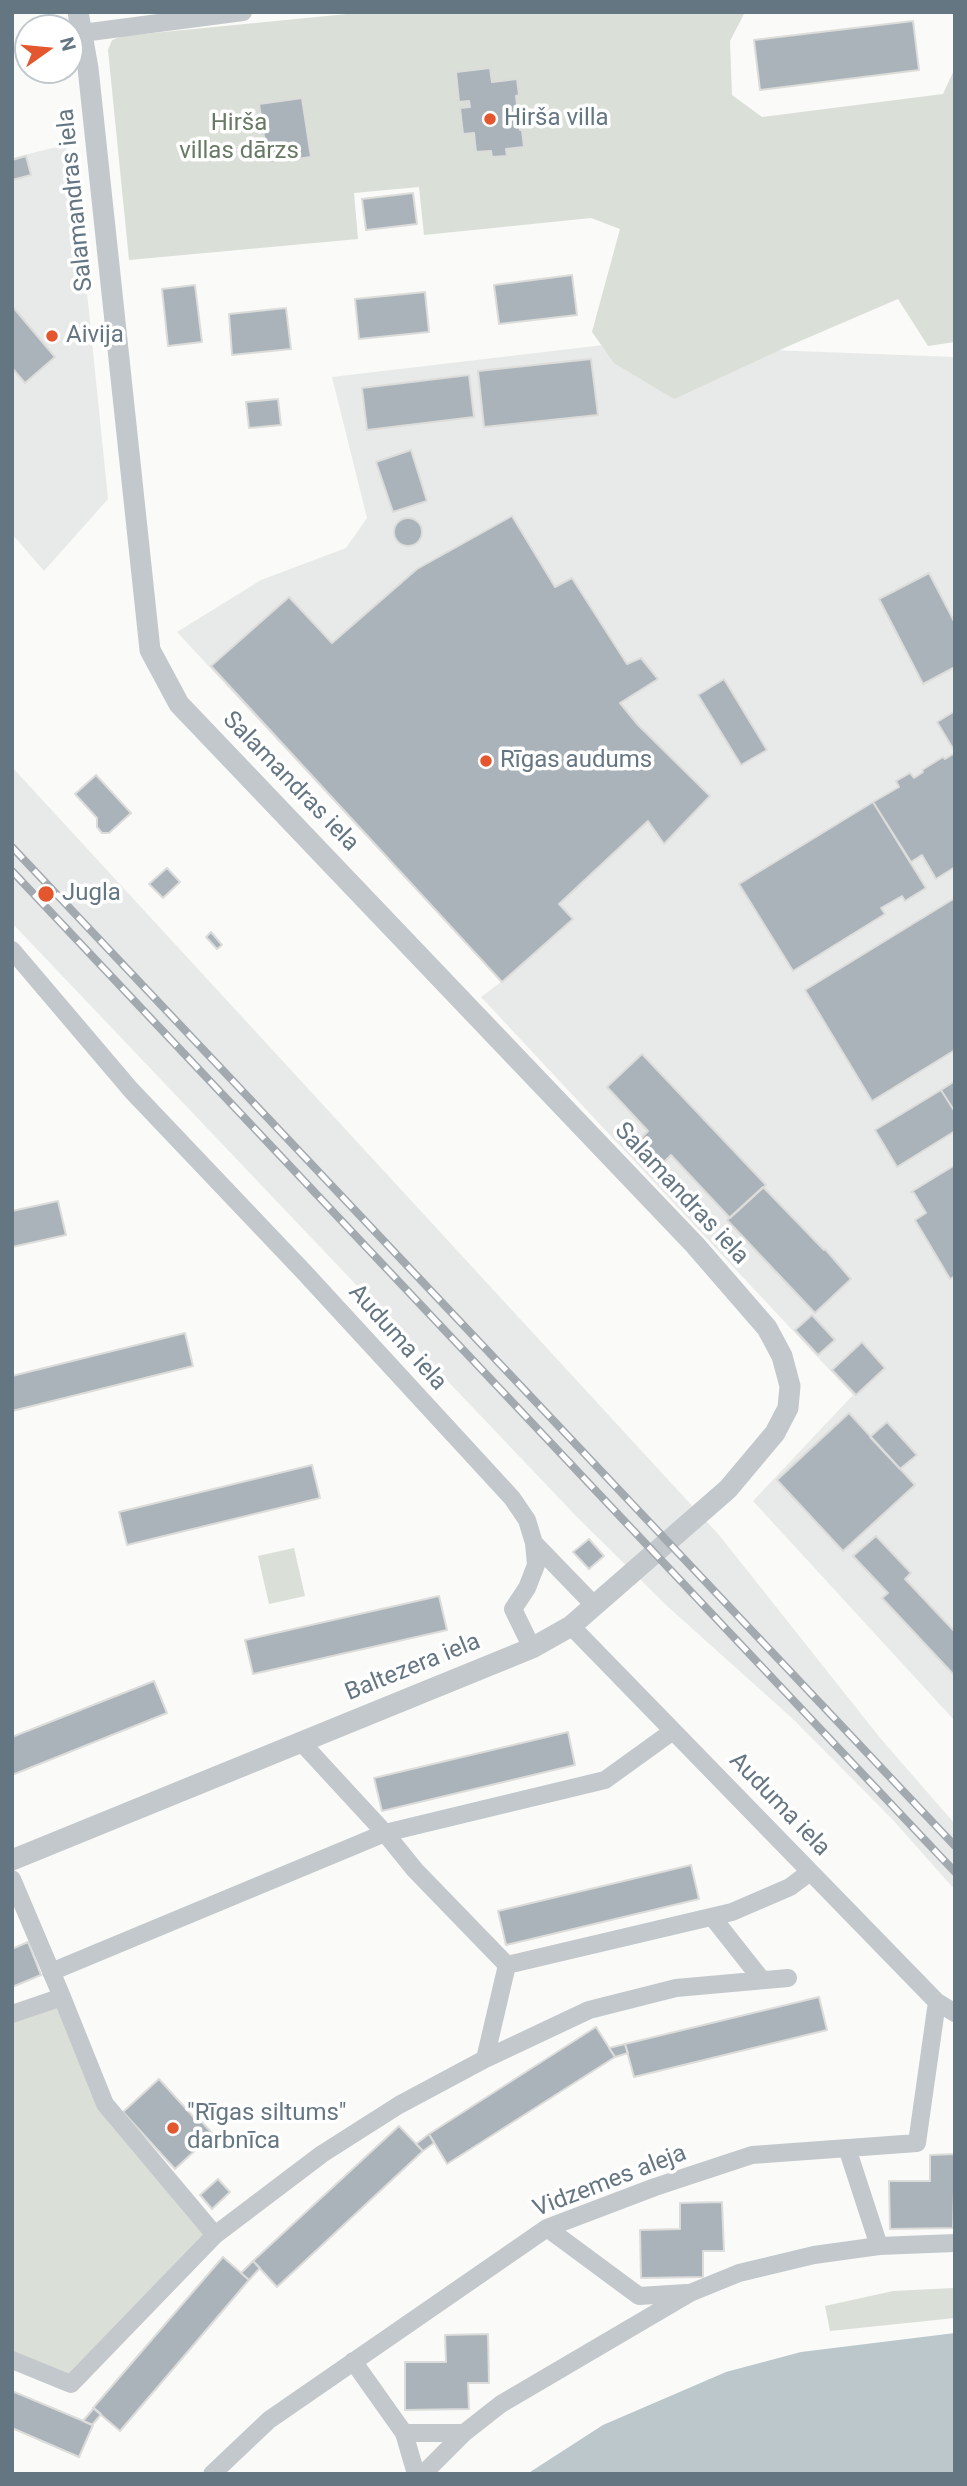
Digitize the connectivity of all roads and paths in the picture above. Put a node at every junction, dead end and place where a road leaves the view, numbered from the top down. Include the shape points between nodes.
1 (243, 12) edge
2 (84, 23) edge
3 (84, 58) edge
4 (12, 950) edge
5 (775, 1433) joint
6 (534, 1543) junction
7 (594, 1605) junction
8 (571, 1626) junction
9 (532, 1648) junction
10 (673, 1731) junction
11 (301, 1742) junction
12 (385, 1833) junction
13 (12, 1860) edge
14 (810, 1872) junction
15 (12, 1879) edge
16 (713, 1918) junction
17 (507, 1965) junction
18 (51, 1972) junction
19 (788, 1978) dead end
20 (762, 1980) junction
21 (62, 1997) junction
22 (937, 2002) junction
23 (955, 2013) edge
24 (12, 2014) edge
25 (485, 2059) junction
26 (847, 2148) junction
27 (547, 2228) junction
28 (215, 2235) junction
29 (955, 2243) edge
30 (878, 2246) junction
31 (690, 2293) junction
32 (12, 2360) edge
33 (353, 2361) junction
34 (404, 2432) junction
35 (464, 2433) junction
36 (212, 2474) edge
37 (416, 2474) edge
38 (424, 2474) edge

1 - 2 street
3 - 5 street, Salamandras iela via 150,650 179,704 695,1245 767,1328 782,1356 790,1386 788,1408
4 - 6 street, Auduma iela via 131,1090 512,1498 527,1520
5 - 7 street, Baltezera iela via 729,1489
6 - 7 street
6 - 9 street, Auduma iela via 537,1565 513,1609
7 - 8 street, Baltezera iela
8 - 9 street, Baltezera iela
8 - 10 street, Auduma iela
9 - 11 street, Baltezera iela
10 - 12 street via 605,1780
10 - 14 street, Auduma iela
11 - 12 street
11 - 13 street, Baltezera iela
12 - 17 street
12 - 18 street
14 - 16 street via 790,1887
14 - 22 street, Auduma iela
15 - 18 street
16 - 17 street
16 - 20 street
17 - 25 street
18 - 21 street
19 - 20 street
20 - 25 street via 676,1989 589,2010
21 - 24 street
21 - 28 street via 104,2104
22 - 23 street, Auduma iela
22 - 26 street, Vidzemes aleja via 917,2143
25 - 28 street via 399,2105 322,2154
26 - 27 street, Vidzemes aleja via 752,2155
26 - 30 street
27 - 31 street via 639,2296
27 - 33 street, Vidzemes aleja
28 - 32 street via 71,2384
29 - 30 street
30 - 31 street via 738,2273
31 - 35 street via 501,2404
33 - 34 street
33 - 36 street, Vidzemes aleja via 269,2420
34 - 35 street
34 - 37 street
35 - 38 street

